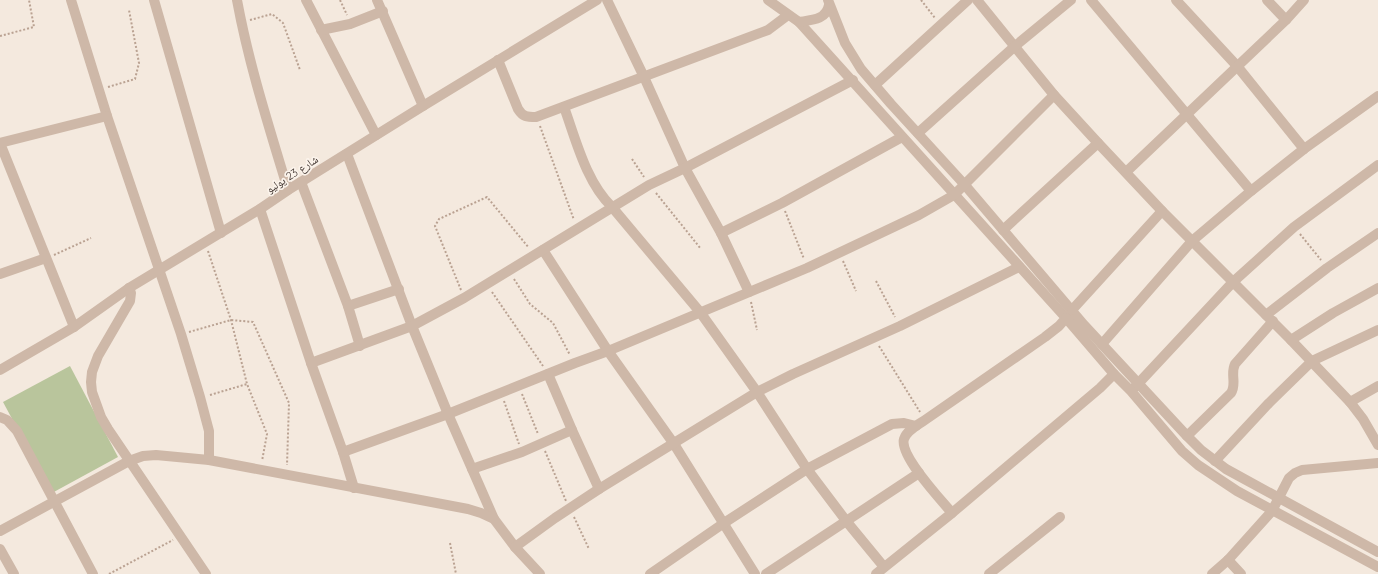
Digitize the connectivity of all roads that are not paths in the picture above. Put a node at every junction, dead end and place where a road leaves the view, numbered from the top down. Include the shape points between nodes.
1 (71, 0) edge
2 (154, 0) edge
3 (237, 0) edge
4 (306, 0) edge
5 (377, 0) edge
6 (597, 0) edge
7 (607, 0) edge
8 (768, 0) edge
9 (968, 0) edge
10 (977, 0) edge
11 (1071, 0) edge
12 (1091, 0) edge
13 (1176, 0) edge
14 (1267, 0) edge
15 (1304, 0) edge
16 (829, 2) edge
17 (383, 11) junction
18 (788, 15) junction
19 (1286, 20) junction
20 (799, 22) junction
21 (321, 30) junction
22 (1014, 47) junction
23 (498, 60) junction
24 (1237, 66) junction
25 (644, 77) junction
26 (853, 80) junction
27 (875, 85) junction
28 (1054, 95) junction
29 (1378, 96) edge
30 (423, 106) junction
31 (564, 107) junction
32 (1187, 115) junction
33 (107, 116) junction
34 (918, 133) junction
35 (376, 135) junction
36 (902, 137) junction
37 (0, 143) edge
38 (1098, 143) junction
39 (1304, 149) junction
40 (347, 154) junction
41 (1378, 165) edge
42 (685, 168) junction
43 (1126, 172) junction
44 (301, 182) junction
45 (964, 184) junction
46 (288, 190) junction
47 (1251, 191) junction
48 (954, 195) junction
49 (612, 207) junction
50 (260, 210) junction
51 (1162, 211) junction
52 (1003, 230) junction
53 (221, 233) junction
54 (721, 233) junction
55 (1378, 233) edge
56 (1192, 241) junction
57 (539, 252) junction
58 (46, 258) junction
59 (1019, 267) junction
60 (159, 270) junction
61 (0, 274) edge
62 (1233, 282) junction
63 (129, 288) junction
64 (1378, 288) edge
65 (399, 289) junction
66 (749, 292) junction
67 (348, 306) junction
68 (1072, 310) junction
69 (700, 312) junction
70 (1066, 318) junction
71 (1270, 318) junction
72 (74, 326) junction
73 (412, 326) junction
74 (1378, 330) edge
75 (1292, 340) junction
76 (1102, 344) junction
77 (360, 346) junction
78 (608, 351) junction
79 (1312, 361) junction
80 (311, 363) junction
81 (0, 370) edge
82 (548, 374) junction
83 (1114, 374) junction
84 (1139, 383) junction
85 (1378, 386) edge
86 (1131, 391) junction
87 (757, 392) junction
88 (1350, 402) junction
89 (448, 414) junction
90 (0, 417) edge
91 (916, 426) junction
92 (572, 430) junction
93 (1187, 436) junction
94 (674, 444) junction
95 (1378, 445) edge
96 (343, 452) junction
97 (209, 460) junction
98 (129, 461) junction
99 (1215, 461) junction
100 (1378, 463) edge
101 (472, 469) junction
102 (807, 469) junction
103 (919, 473) junction
104 (354, 488) junction
105 (599, 489) junction
106 (1279, 499) junction
107 (54, 502) junction
108 (1272, 511) junction
109 (952, 513) junction
110 (1060, 517) dead end
111 (494, 518) junction
112 (846, 522) junction
113 (724, 523) junction
114 (0, 531) edge
115 (515, 547) junction
116 (0, 549) edge
117 (1378, 552) edge
118 (1228, 560) junction
119 (884, 567) junction
120 (1378, 567) edge
121 (14, 574) edge
122 (93, 574) edge
123 (206, 574) edge
124 (540, 574) edge
125 (650, 574) edge
126 (755, 574) edge
127 (766, 574) edge
128 (876, 574) edge
129 (989, 574) edge
130 (1212, 574) edge
131 (1241, 574) edge

1 - 33 street
2 - 53 street
3 - 46 street via 256,85
4 - 21 street
5 - 17 street
6 - 23 street, شارع 23 يوليو
7 - 25 street
8 - 18 street
9 - 27 street
10 - 22 street
11 - 22 street
12 - 32 street
13 - 24 street
14 - 19 street
15 - 19 street
16 - 20 street via 828,10 822,17
16 - 27 street via 848,48
17 - 21 street via 350,24
17 - 30 street
18 - 20 street
18 - 25 street via 768,30
19 - 24 street
20 - 26 street
21 - 35 street
22 - 28 street
22 - 34 street
23 - 30 street, شارع 23 يوليو
23 - 31 street via 518,109 525,117 536,118
24 - 32 street
24 - 39 street
25 - 31 street
25 - 42 street
26 - 36 street
26 - 42 street
27 - 34 street
28 - 38 street
28 - 45 street
29 - 39 street
30 - 35 street, شارع 23 يوليو
31 - 49 street via 593,181 603,199
32 - 43 street
32 - 47 street
33 - 37 street
33 - 60 street
34 - 45 street
35 - 40 street, شارع 23 يوليو
36 - 48 street
36 - 54 street via 782,203
37 - 58 street
38 - 43 street
38 - 52 street
39 - 47 street
40 - 44 street, شارع 23 يوليو
40 - 65 street
41 - 62 street via 1294,227
42 - 49 street
42 - 54 street
43 - 51 street
44 - 46 street, شارع 23 يوليو
44 - 67 street
45 - 48 street
45 - 52 street
46 - 50 street, شارع 23 يوليو
47 - 56 street
48 - 59 street
48 - 66 street via 919,215 839,253
49 - 57 street
49 - 69 street
50 - 53 street, شارع 23 يوليو
50 - 80 street
51 - 56 street
51 - 68 street
52 - 68 street
53 - 60 street, شارع 23 يوليو
54 - 66 street
55 - 71 street via 1327,268
56 - 62 street
56 - 76 street
57 - 73 street
57 - 78 street
58 - 61 street
58 - 72 street
59 - 70 street
59 - 87 street via 900,326
60 - 63 street, شارع 23 يوليو
60 - 97 street via 181,334 209,431
62 - 71 street
62 - 84 street
63 - 72 street, شارع 23 يوليو
63 - 98 street via 130,301 94,364 91,382 101,418
64 - 75 street via 1339,309
65 - 67 street
65 - 73 street
66 - 69 street
67 - 77 street
68 - 76 street
69 - 78 street
69 - 87 street
70 - 83 street
70 - 91 street via 1045,337
71 - 75 street
71 - 93 street via 1235,364 1232,393
72 - 81 street, شارع 23 يوليو
73 - 77 street
73 - 89 street
74 - 79 street
75 - 79 street
76 - 84 street
77 - 80 street
78 - 82 street
78 - 94 street
79 - 88 street
79 - 99 street
80 - 96 street
82 - 89 street
82 - 92 street
83 - 86 street
83 - 109 street
84 - 86 street
84 - 93 street
85 - 88 street
86 - 108 street via 1182,451 1198,465
87 - 94 street
87 - 102 street
88 - 95 street
89 - 96 street
89 - 101 street
90 - 107 street via 17,430
91 - 102 street via 892,424
91 - 103 street via 906,435 904,444
92 - 101 street via 522,452
92 - 105 street
93 - 99 street
94 - 105 street
94 - 113 street
96 - 104 street
97 - 98 street via 156,455
97 - 104 street
98 - 107 street
98 - 123 street
99 - 106 street
100 - 106 street via 1302,470 1289,478
101 - 111 street
102 - 112 street
102 - 113 street
103 - 109 street
103 - 112 street
104 - 111 street via 468,509
105 - 115 street
106 - 108 street
106 - 117 street
107 - 114 street
107 - 122 street
108 - 118 street
108 - 120 street
109 - 119 street
110 - 129 street
111 - 115 street
112 - 119 street
112 - 127 street
113 - 125 street
113 - 126 street
115 - 124 street
116 - 121 street
118 - 130 street
118 - 131 street
119 - 128 street

